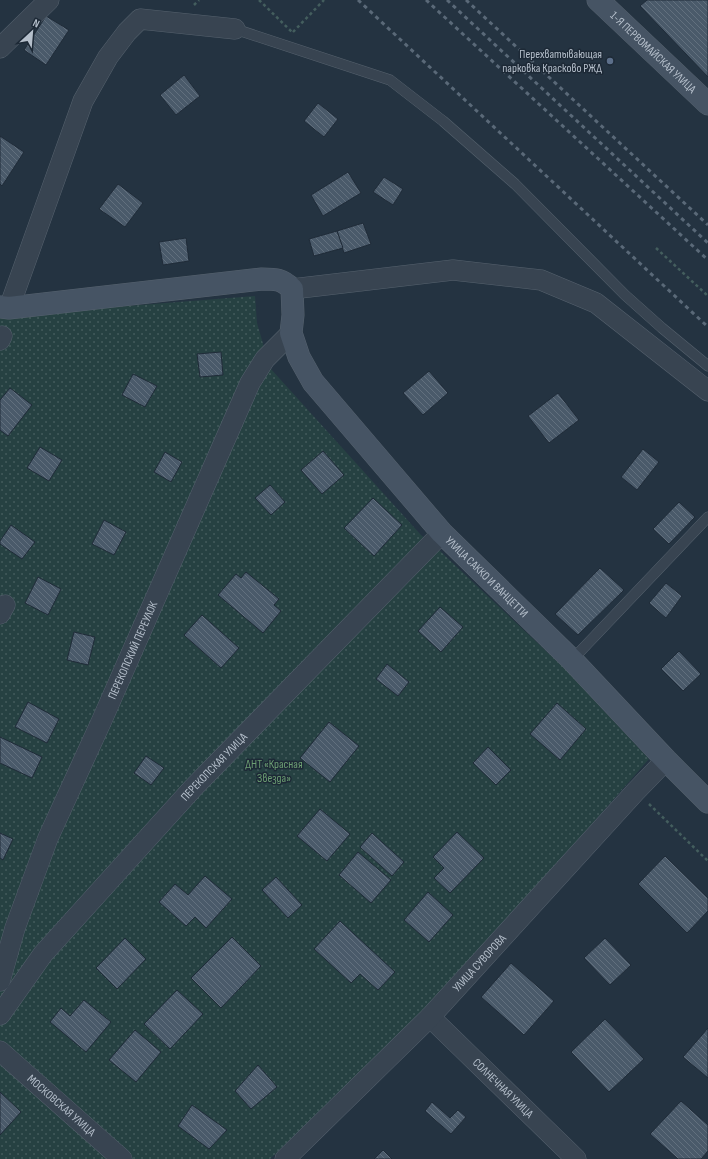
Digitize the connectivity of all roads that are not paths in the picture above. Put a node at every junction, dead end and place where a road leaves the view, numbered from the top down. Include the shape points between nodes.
1 (49, 0) edge
2 (598, 0) edge
3 (235, 29) joint
4 (0, 48) edge
5 (708, 104) edge
6 (292, 289) junction
7 (4, 307) edge
8 (291, 333) junction
9 (708, 366) edge
10 (708, 391) edge
11 (708, 517) edge
12 (442, 533) junction
13 (572, 660) junction
14 (666, 760) junction
15 (708, 802) edge
16 (0, 981) edge
17 (0, 1015) edge
18 (430, 1017) junction
19 (0, 1051) edge
20 (122, 1159) edge
21 (285, 1159) edge
22 (576, 1159) edge

1 - 4 street
2 - 5 main road, 1-Я ПЕРВОМАЙСКАЯ УЛИЦА
3 - 7 street via 140,19 127,32 108,57 83,101
3 - 9 lane via 390,80 443,121 509,179 625,295
6 - 7 main road via 285,282 262,279
6 - 8 main road
6 - 10 street via 453,270 541,280 596,303
8 - 12 main road, УЛИЦА САККО И ВАНЦЕТТИ via 298,356 313,382
8 - 16 street, ПЕРЕКОПСКИЙ ПЕРЕУЛОК via 266,359 250,383 106,713 48,838 15,928
11 - 13 lane
12 - 13 main road, УЛИЦА САККО И ВАНЦЕТТИ
12 - 17 street, ПЕРЕКОПСКАЯ УЛИЦА via 193,788 44,954
13 - 14 main road, УЛИЦА САККО И ВАНЦЕТТИ
14 - 15 main road, УЛИЦА САККО И ВАНЦЕТТИ
14 - 18 street, УЛИЦА СУВОРОВА
18 - 21 street, УЛИЦА СУВОРОВА
18 - 22 street, СОЛНЕЧНАЯ УЛИЦА
19 - 20 street, МОСКОВСКАЯ УЛИЦА

